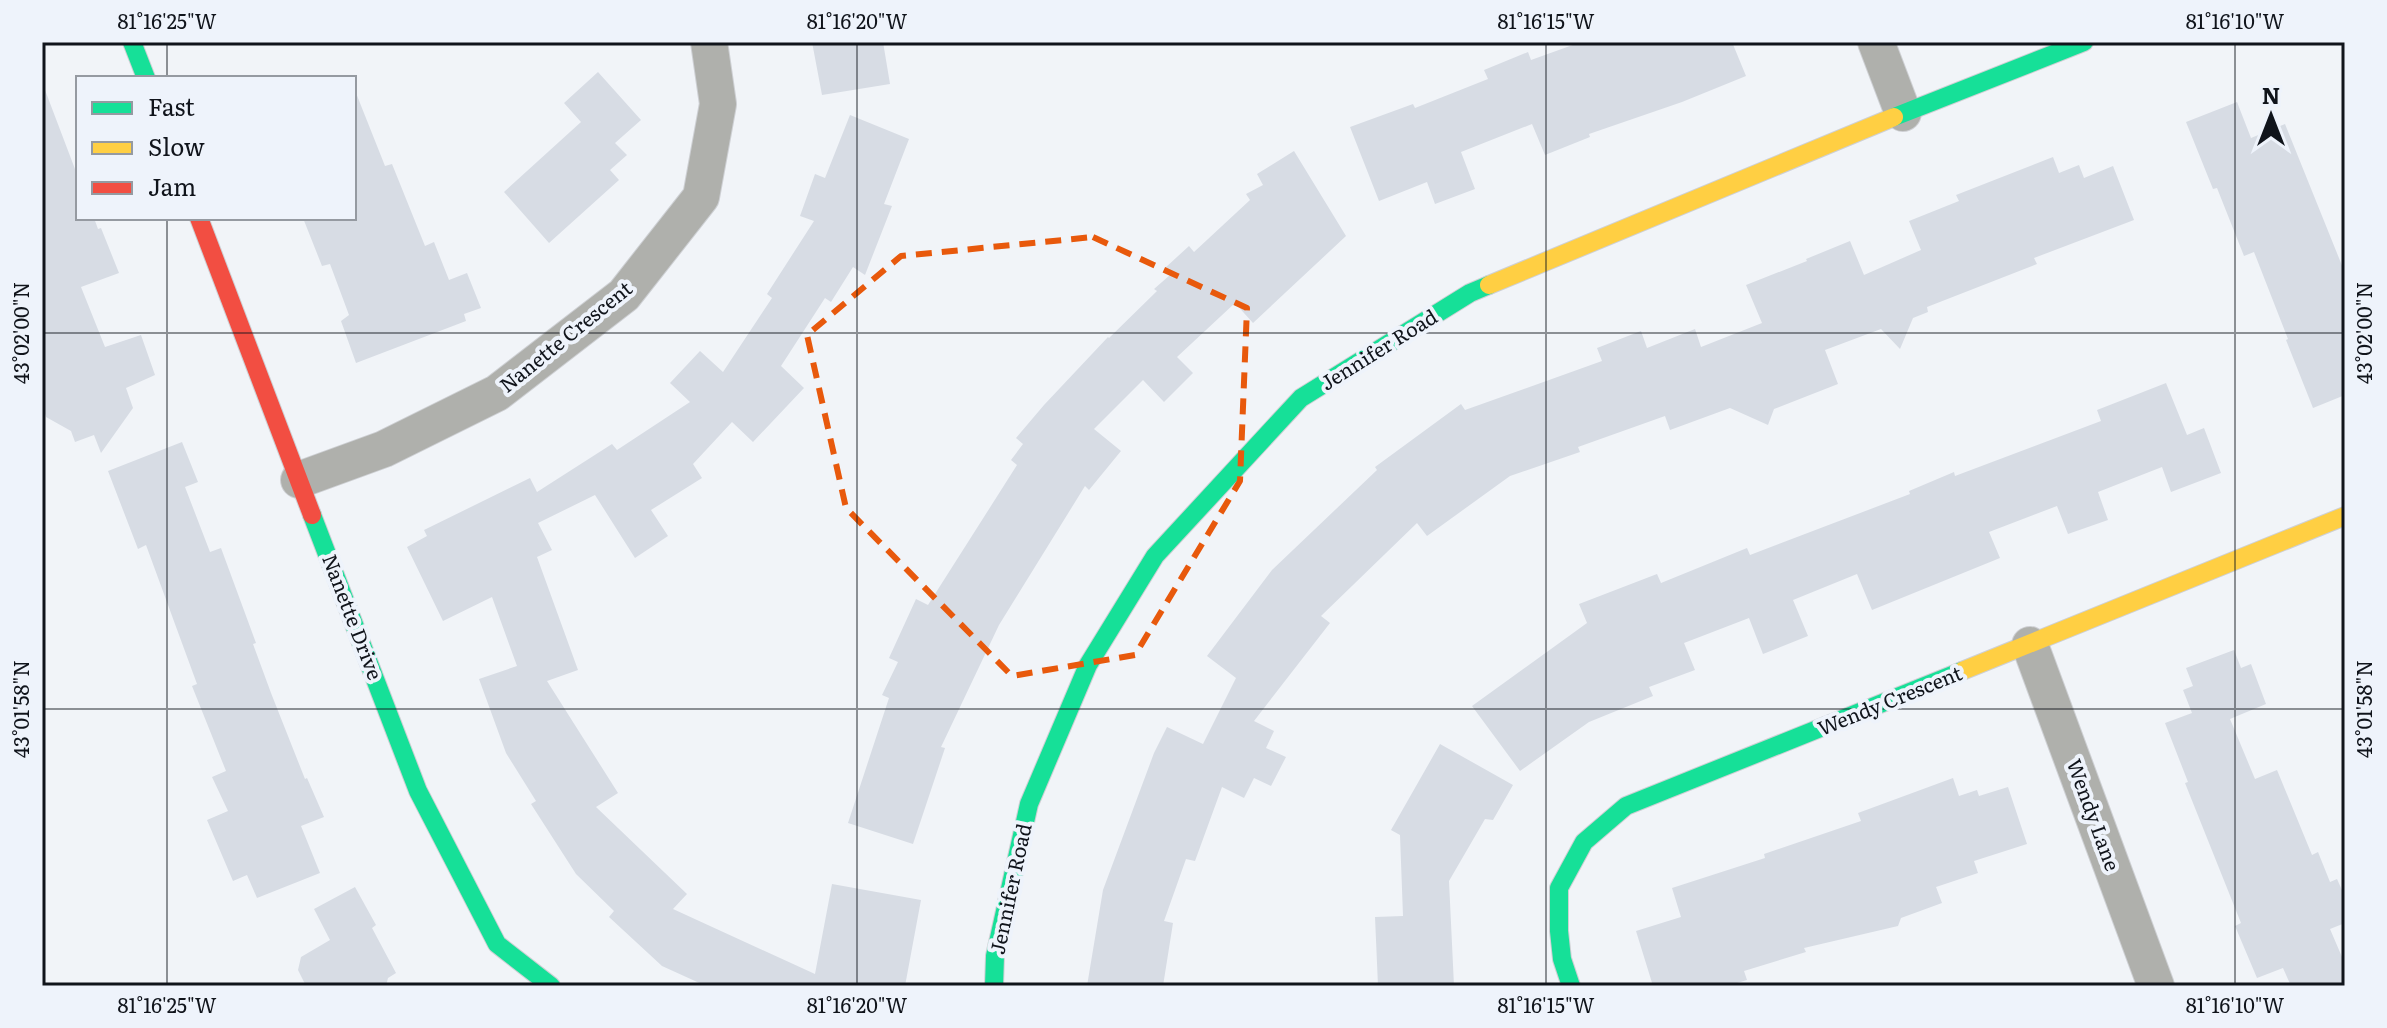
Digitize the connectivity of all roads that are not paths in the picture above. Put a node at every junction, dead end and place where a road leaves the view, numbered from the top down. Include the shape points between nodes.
1 (132, 42) edge
2 (709, 42) edge
3 (1876, 42) edge
4 (2084, 42) edge
5 (145, 76) edge
6 (1903, 113) junction
7 (200, 220) edge
8 (299, 480) junction
9 (2345, 516) edge
10 (2030, 645) junction
11 (551, 986) edge
12 (994, 986) edge
13 (1571, 986) edge
14 (2156, 986) edge

1 - 5 street
2 - 8 street, Nanette Crescent via 718,104 701,197 624,295 497,393 384,449
3 - 6 street
4 - 6 street, Jennifer Road
6 - 12 street, Jennifer Road via 1470,293 1301,398 1155,556 1088,665 1029,804 995,956
7 - 8 street, Nanette Drive
8 - 11 street, Nanette Drive via 418,791 497,944
9 - 10 street, Wendy Crescent
10 - 13 street, Wendy Crescent via 1626,806 1584,842 1559,888 1562,959
10 - 14 street, Wendy Lane

